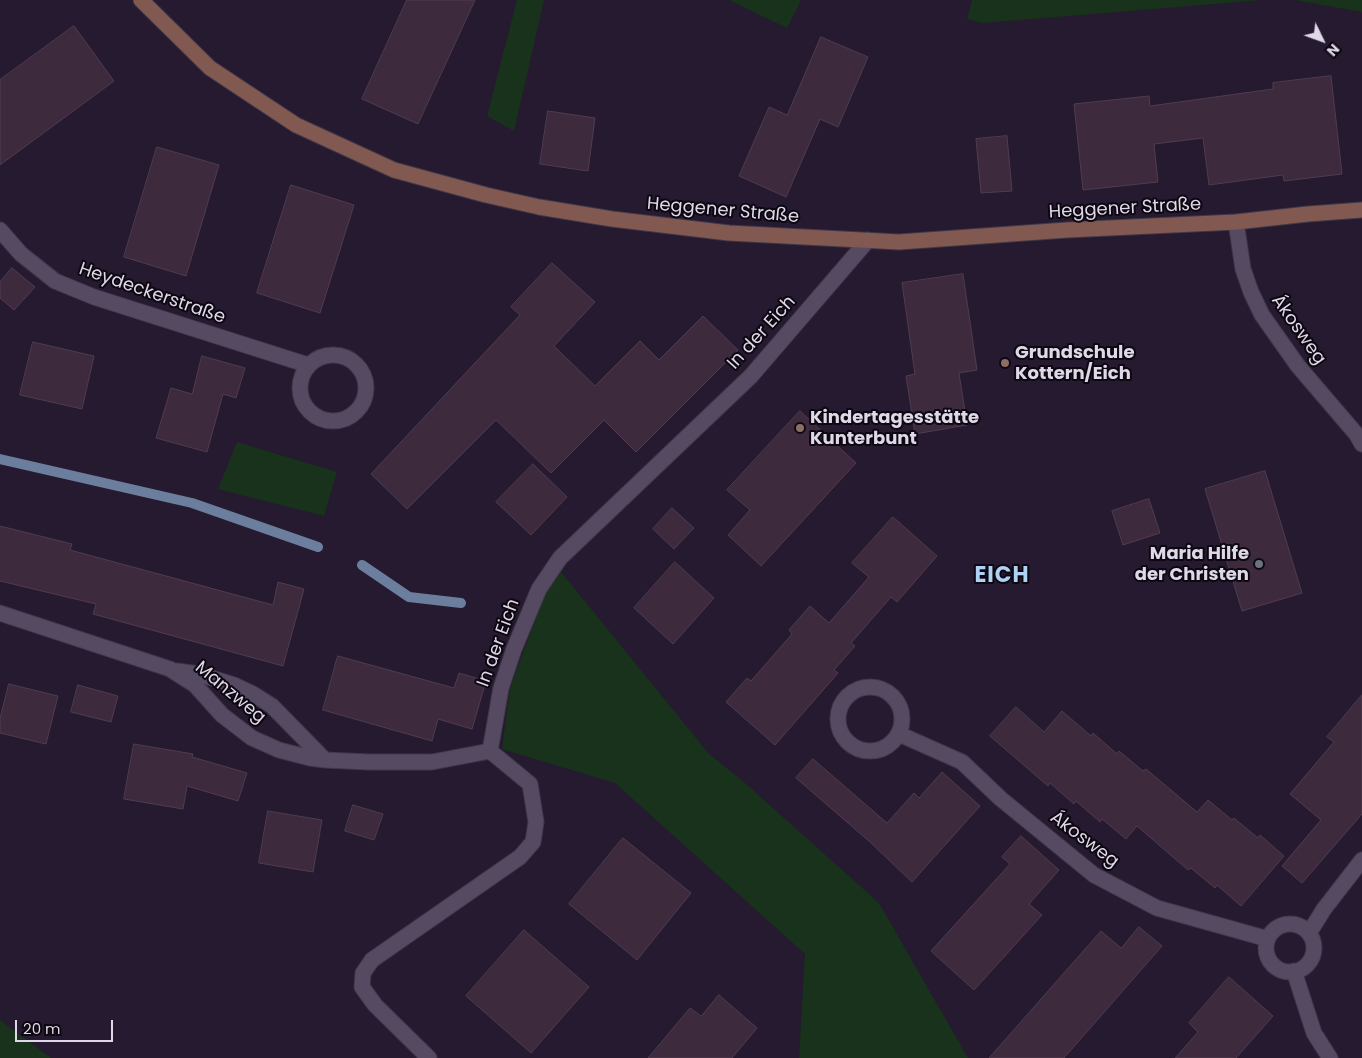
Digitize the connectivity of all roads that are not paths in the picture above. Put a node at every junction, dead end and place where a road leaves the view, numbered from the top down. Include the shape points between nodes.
1 (141, 0) edge
2 (1362, 210) edge
3 (1236, 222) junction
4 (0, 230) edge
5 (868, 240) junction
6 (308, 365) junction
7 (1362, 444) edge
8 (0, 613) edge
9 (170, 669) junction
10 (898, 734) junction
11 (490, 751) junction
12 (325, 760) junction
13 (1362, 860) edge
14 (1309, 933) junction
15 (1268, 939) junction
16 (1294, 971) junction
17 (430, 1058) edge
18 (1330, 1058) edge

1 - 5 street, Heggener Straße via 210,68 296,125 394,170 511,201 612,219 729,233
2 - 3 street, Heggener Straße
3 - 5 street, Heggener Straße via 899,242
3 - 7 street, Ákosweg via 1243,269 1262,315 1298,366
4 - 6 street, Heydeckerstraße via 21,254 55,281 94,297
5 - 11 street, In der Eich via 751,376 560,558 539,589 514,649 501,688
6 - 6 street via 299,385 300,396 313,415 335,421 356,412 363,402 366,380 354,362 346,356 325,354
8 - 9 street, Manzweg
9 - 12 street, Manzweg via 252,738 279,750
9 - 12 street, Manzweg via 199,674 254,694 272,706
10 - 10 street via 902,713 898,703 882,689 860,689 843,703 839,723 847,741 855,747 864,751 884,748
10 - 15 street, Ákosweg via 962,762 1001,799 1094,875 1157,908
11 - 12 street, Manzweg via 432,762
11 - 17 street via 530,784 536,822 533,842 520,857 372,960 363,974 362,987 375,1005
13 - 14 street
14 - 15 street via 1303,927 1287,924 1272,932
14 - 16 street via 1313,940 1312,956 1302,969
15 - 16 street via 1267,953 1274,966 1287,972
16 - 18 street via 1314,1034

